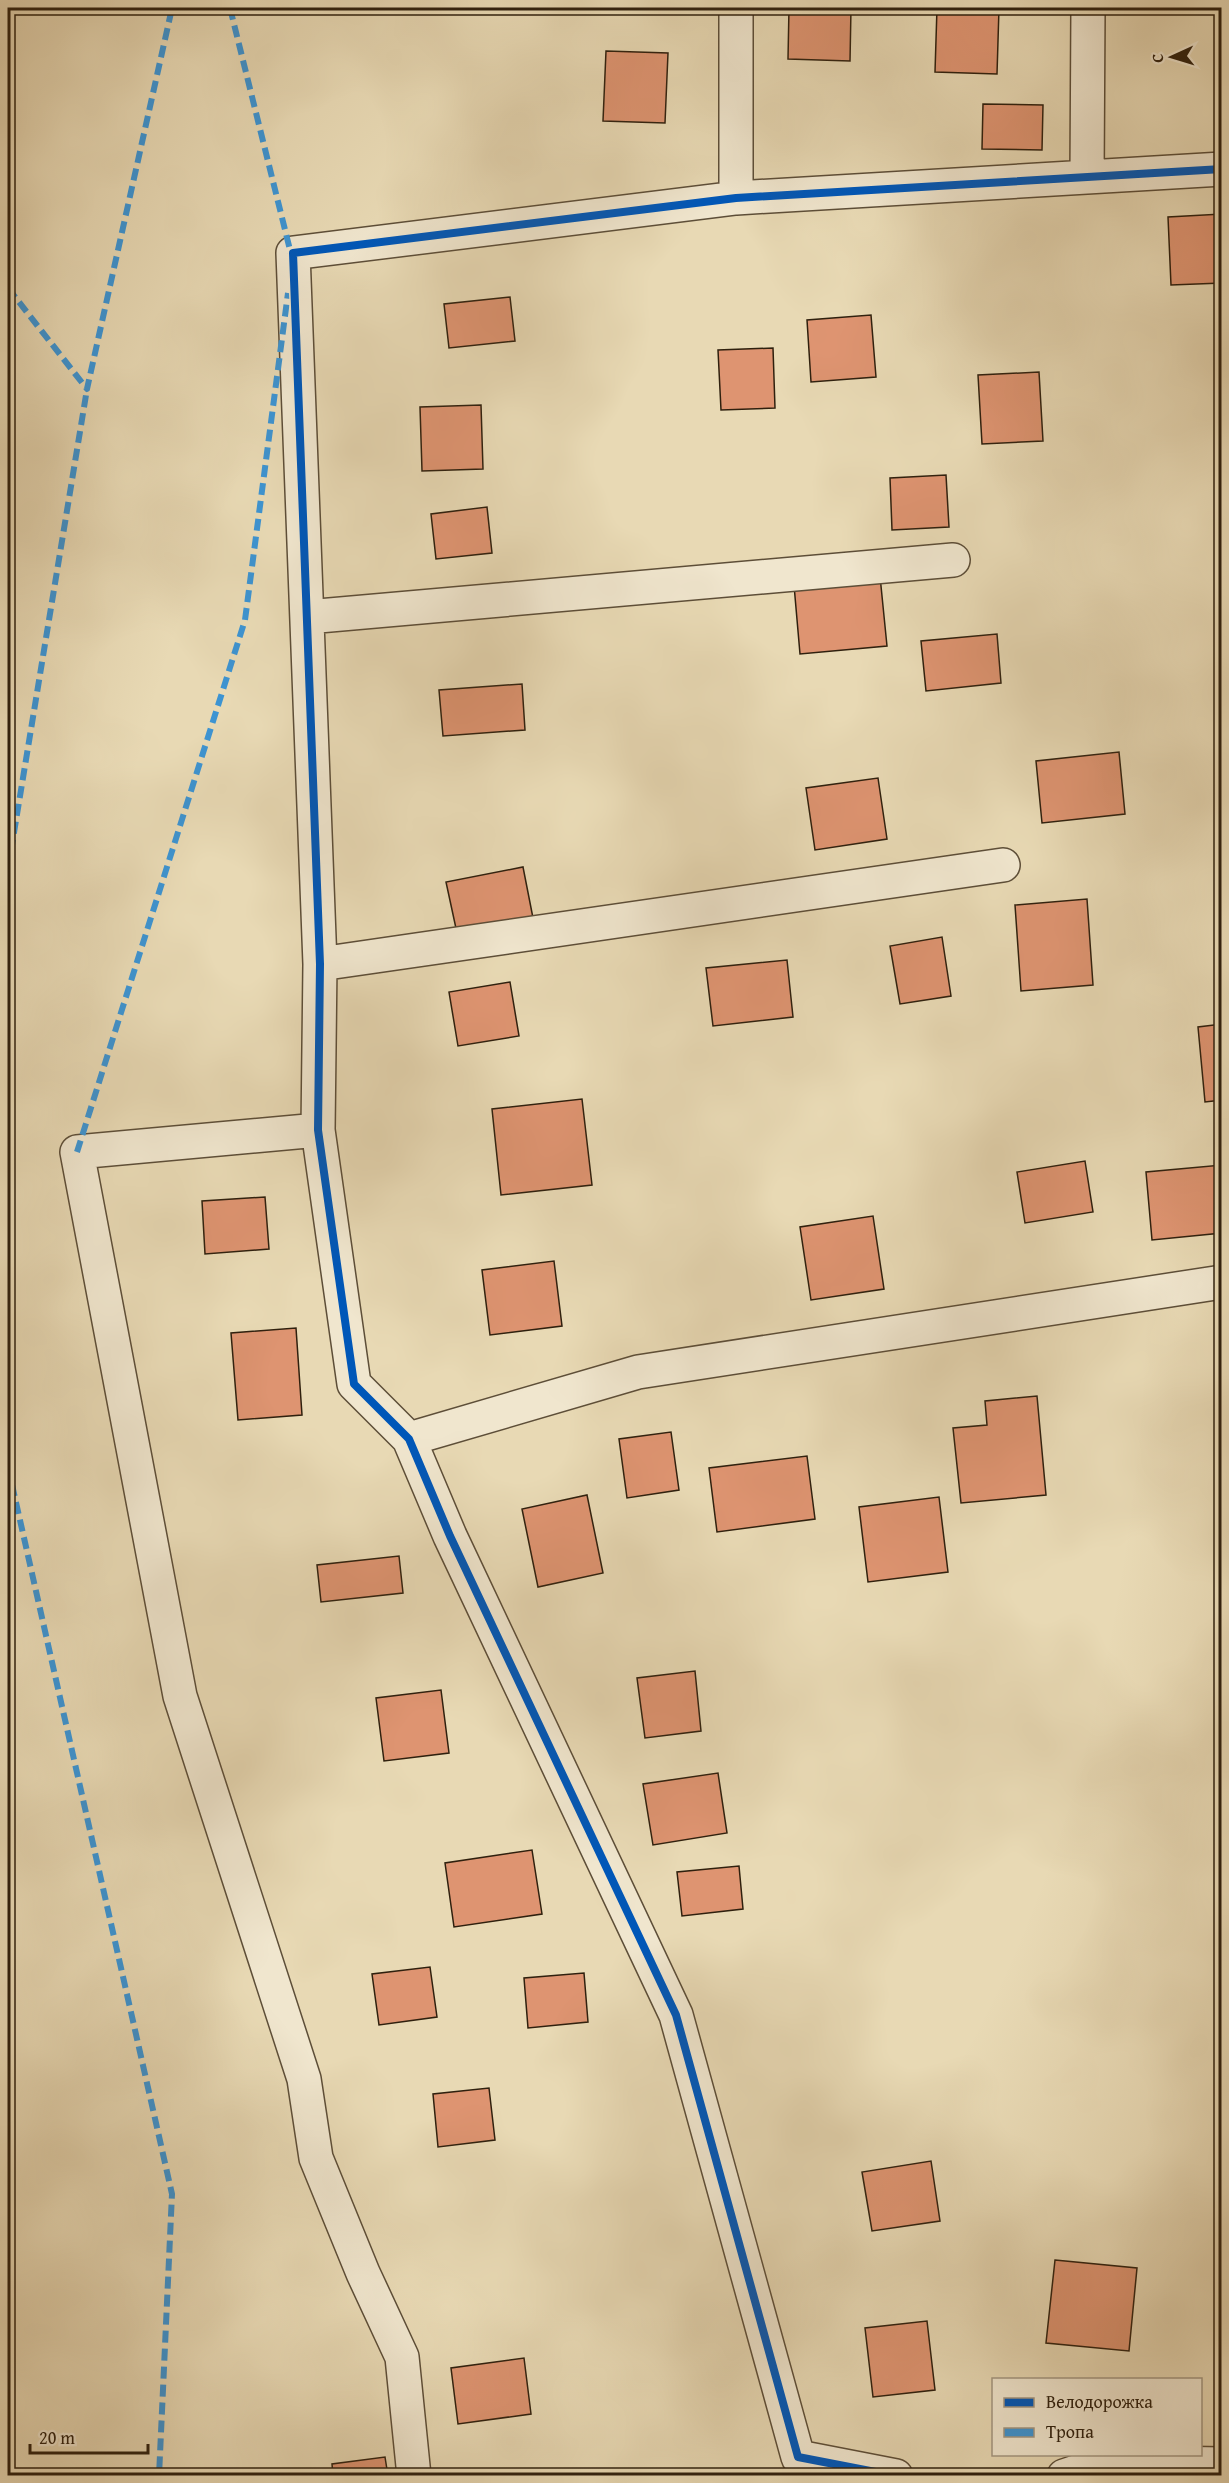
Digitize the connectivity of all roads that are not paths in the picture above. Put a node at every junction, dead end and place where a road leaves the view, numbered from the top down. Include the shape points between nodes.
1 (736, 8) edge
2 (1088, 8) edge
3 (1221, 169) edge
4 (1087, 177) junction
5 (736, 198) junction
6 (953, 560) dead end
7 (307, 617) junction
8 (1003, 865) dead end
9 (320, 964) junction
10 (318, 1130) junction
11 (1221, 1282) edge
12 (409, 1439) junction
13 (1221, 2464) edge
14 (414, 2475) edge
15 (896, 2475) edge
16 (1064, 2475) edge

1 - 5 street
2 - 4 street
3 - 4 street
4 - 5 street
5 - 7 street via 293,253
6 - 7 street
7 - 9 street
8 - 9 street
9 - 10 street
10 - 12 street via 354,1384
10 - 14 street via 77,1152 180,1696 304,2079 316,2158 402,2357
11 - 12 street via 638,1372
12 - 15 street via 450,1536 676,2015 798,2457
13 - 16 street via 1106,2462

